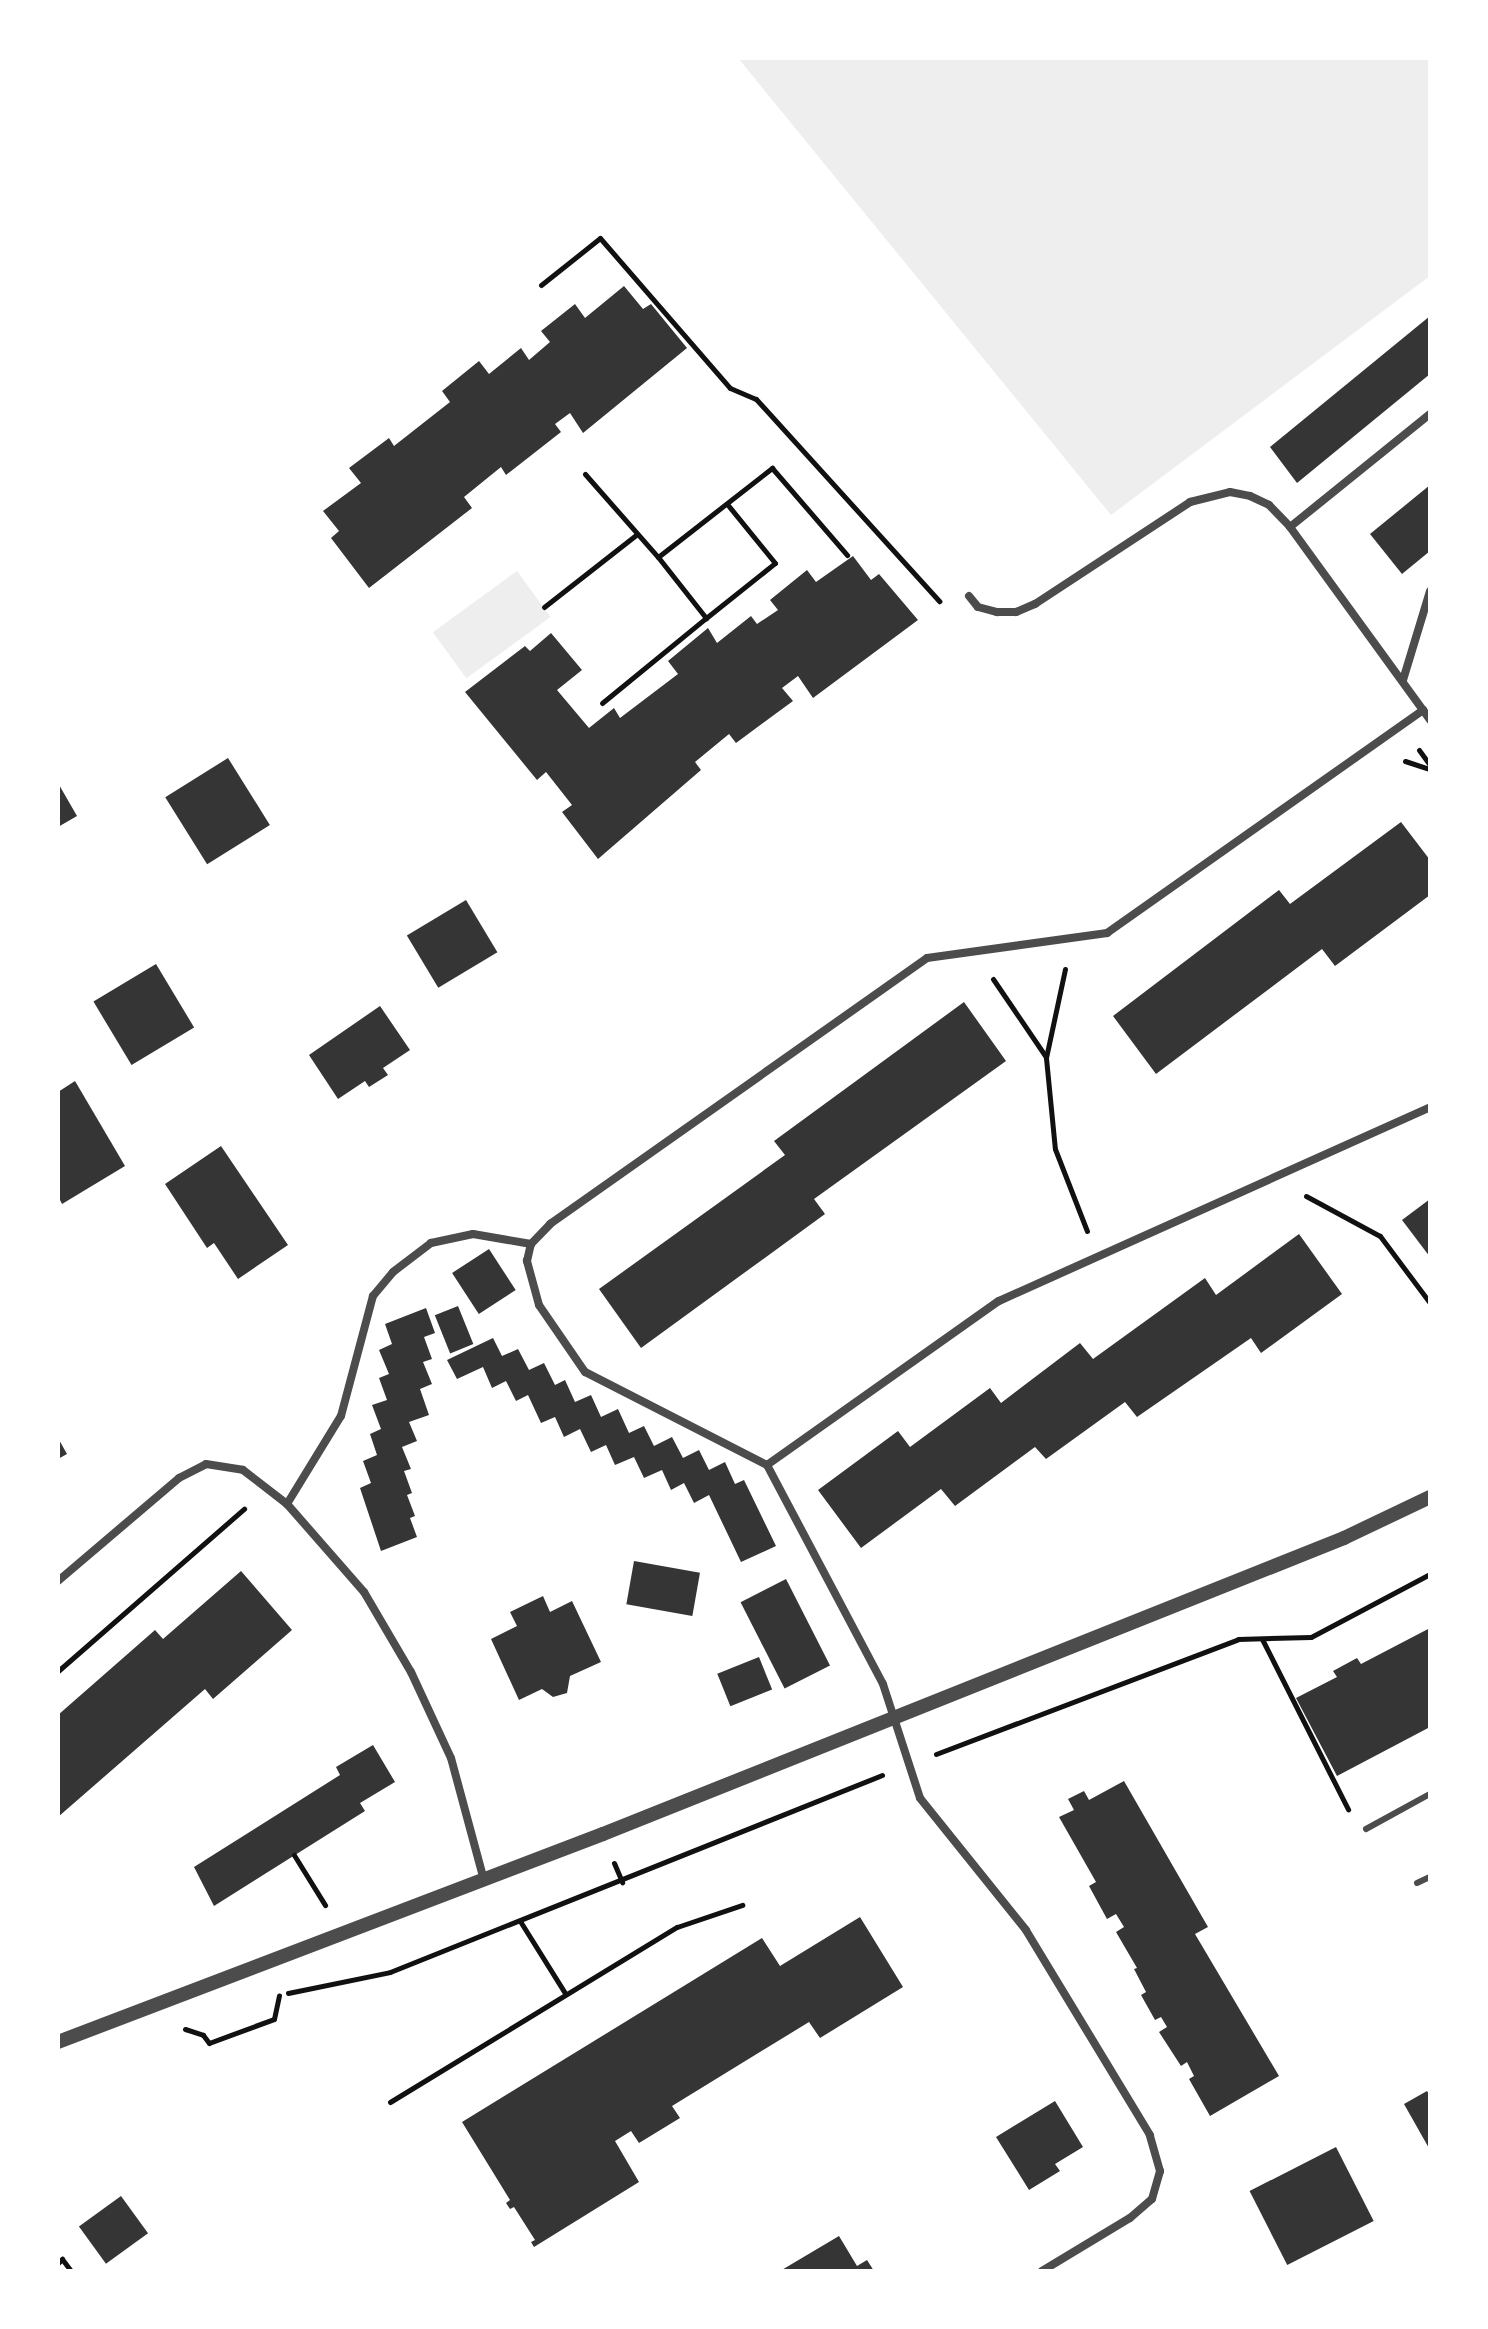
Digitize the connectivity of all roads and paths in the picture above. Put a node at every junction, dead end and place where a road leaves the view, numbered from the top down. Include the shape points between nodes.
1 (541, 285) dead end
2 (1430, 414) edge
3 (585, 474) dead end
4 (727, 504) junction
5 (1290, 527) junction
6 (637, 534) junction
7 (847, 555) dead end
8 (658, 557) junction
9 (1430, 591) edge
10 (969, 596) dead end
11 (544, 607) dead end
12 (949, 612) dead end
13 (706, 618) junction
14 (1403, 680) junction
15 (602, 703) dead end
16 (1423, 710) junction
17 (1430, 720) edge
18 (1401, 726) junction
19 (1391, 760) dead end
20 (1430, 767) edge
21 (1067, 958) dead end
22 (987, 969) dead end
23 (1046, 1058) junction
24 (1430, 1107) edge
25 (1298, 1191) dead end
26 (1081, 1217) dead end
27 (531, 1244) junction
28 (1430, 1303) edge
29 (767, 1465) junction
30 (1430, 1497) edge
31 (287, 1504) junction
32 (248, 1506) dead end
33 (1430, 1574) edge
34 (58, 1581) edge
35 (1262, 1639) junction
36 (58, 1671) edge
37 (892, 1716) junction
38 (907, 1765) junction
39 (1430, 1794) edge
40 (1353, 1819) dead end
41 (1366, 1829) dead end
42 (294, 1855) dead end
43 (1430, 1877) edge
44 (484, 1881) junction
45 (1417, 1883) dead end
46 (742, 1905) dead end
47 (326, 1906) dead end
48 (520, 1921) junction
49 (565, 1993) junction
50 (184, 2029) dead end
51 (58, 2042) edge
52 (390, 2102) dead end
53 (58, 2263) edge
54 (71, 2271) edge
55 (1042, 2271) edge

1 - 12 path via 600,238 730,388 756,399
2 - 5 street
3 - 6 path
4 - 7 path via 772,468
4 - 8 path
4 - 13 path via 775,563
5 - 10 street via 1269,505 1250,496 1210,494 1035,604 997,612 978,607
5 - 14 street
6 - 8 path
6 - 11 path
8 - 13 path
9 - 14 street
13 - 15 path
14 - 16 street
16 - 17 street
16 - 18 street
18 - 20 path
18 - 27 street via 1107,933 927,958 550,1224
19 - 20 path
21 - 23 path
22 - 23 path
23 - 26 path via 1055,1149
24 - 29 street via 999,1301
25 - 28 path via 1380,1236
27 - 29 street via 527,1261 539,1305 585,1372
27 - 31 street via 473,1234 431,1243 393,1272 373,1296 341,1416
29 - 37 street via 883,1684
30 - 37 street via 1344,1538
31 - 34 street via 243,1470 206,1464 179,1478
31 - 44 street via 364,1592 411,1672 451,1758
32 - 36 path
33 - 35 path via 1311,1637
35 - 38 path via 1238,1639
35 - 40 path
37 - 38 street
37 - 44 street
38 - 48 path
38 - 55 street via 920,1798 1026,1930 1150,2135 1160,2171 1152,2199 1130,2218
39 - 41 lane
42 - 47 path
43 - 45 lane
44 - 51 street
46 - 49 path via 677,1927
48 - 49 path
48 - 50 path via 373,1978 285,1993 275,2001 274,2019 209,2043 203,2035
49 - 52 path
53 - 54 path via 62,2259

